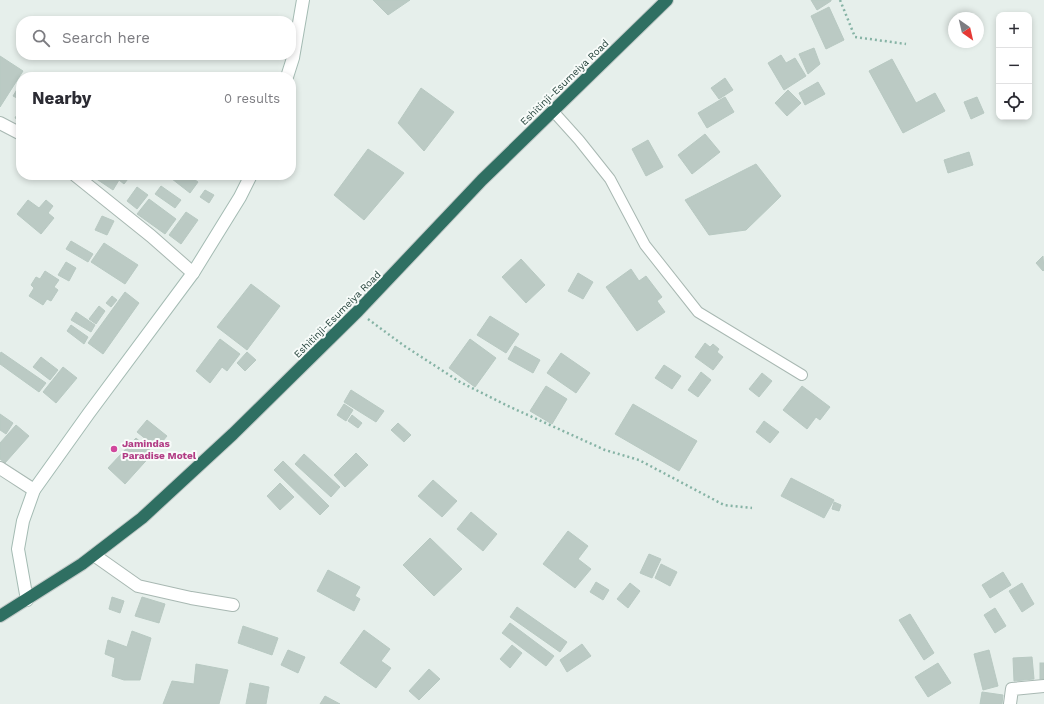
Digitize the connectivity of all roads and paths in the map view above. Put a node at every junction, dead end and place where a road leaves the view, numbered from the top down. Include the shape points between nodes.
1 (303, 0) edge
2 (667, 0) edge
3 (840, 0) edge
4 (296, 41) edge
5 (906, 44) dead end
6 (292, 60) edge
7 (289, 72) edge
8 (552, 110) junction
9 (0, 123) edge
10 (16, 131) edge
11 (81, 180) edge
12 (248, 180) edge
13 (193, 273) junction
14 (358, 311) junction
15 (802, 375) dead end
16 (0, 468) edge
17 (34, 490) junction
18 (752, 508) dead end
19 (94, 555) junction
20 (27, 600) junction
21 (233, 605) dead end
22 (0, 616) edge
23 (1044, 686) edge
24 (1010, 704) edge

1 - 4 street
2 - 8 highway, Eshitinji-Esumeiya Road
3 - 5 path via 855,37
6 - 7 street
8 - 14 highway, Eshitinji-Esumeiya Road
8 - 15 lane via 610,179 645,245 698,312
9 - 10 street
11 - 13 street via 152,236
12 - 13 street
13 - 17 street
14 - 18 path via 403,345 460,382 508,406 605,450 639,460 724,505
14 - 19 highway, Eshitinji-Esumeiya Road via 233,434 142,518
16 - 17 street
17 - 20 street via 18,549
19 - 20 highway, Eshitinji-Esumeiya Road
19 - 21 street via 138,586
20 - 22 highway, Eshitinji-Esumeiya Road
23 - 24 street via 1012,689

